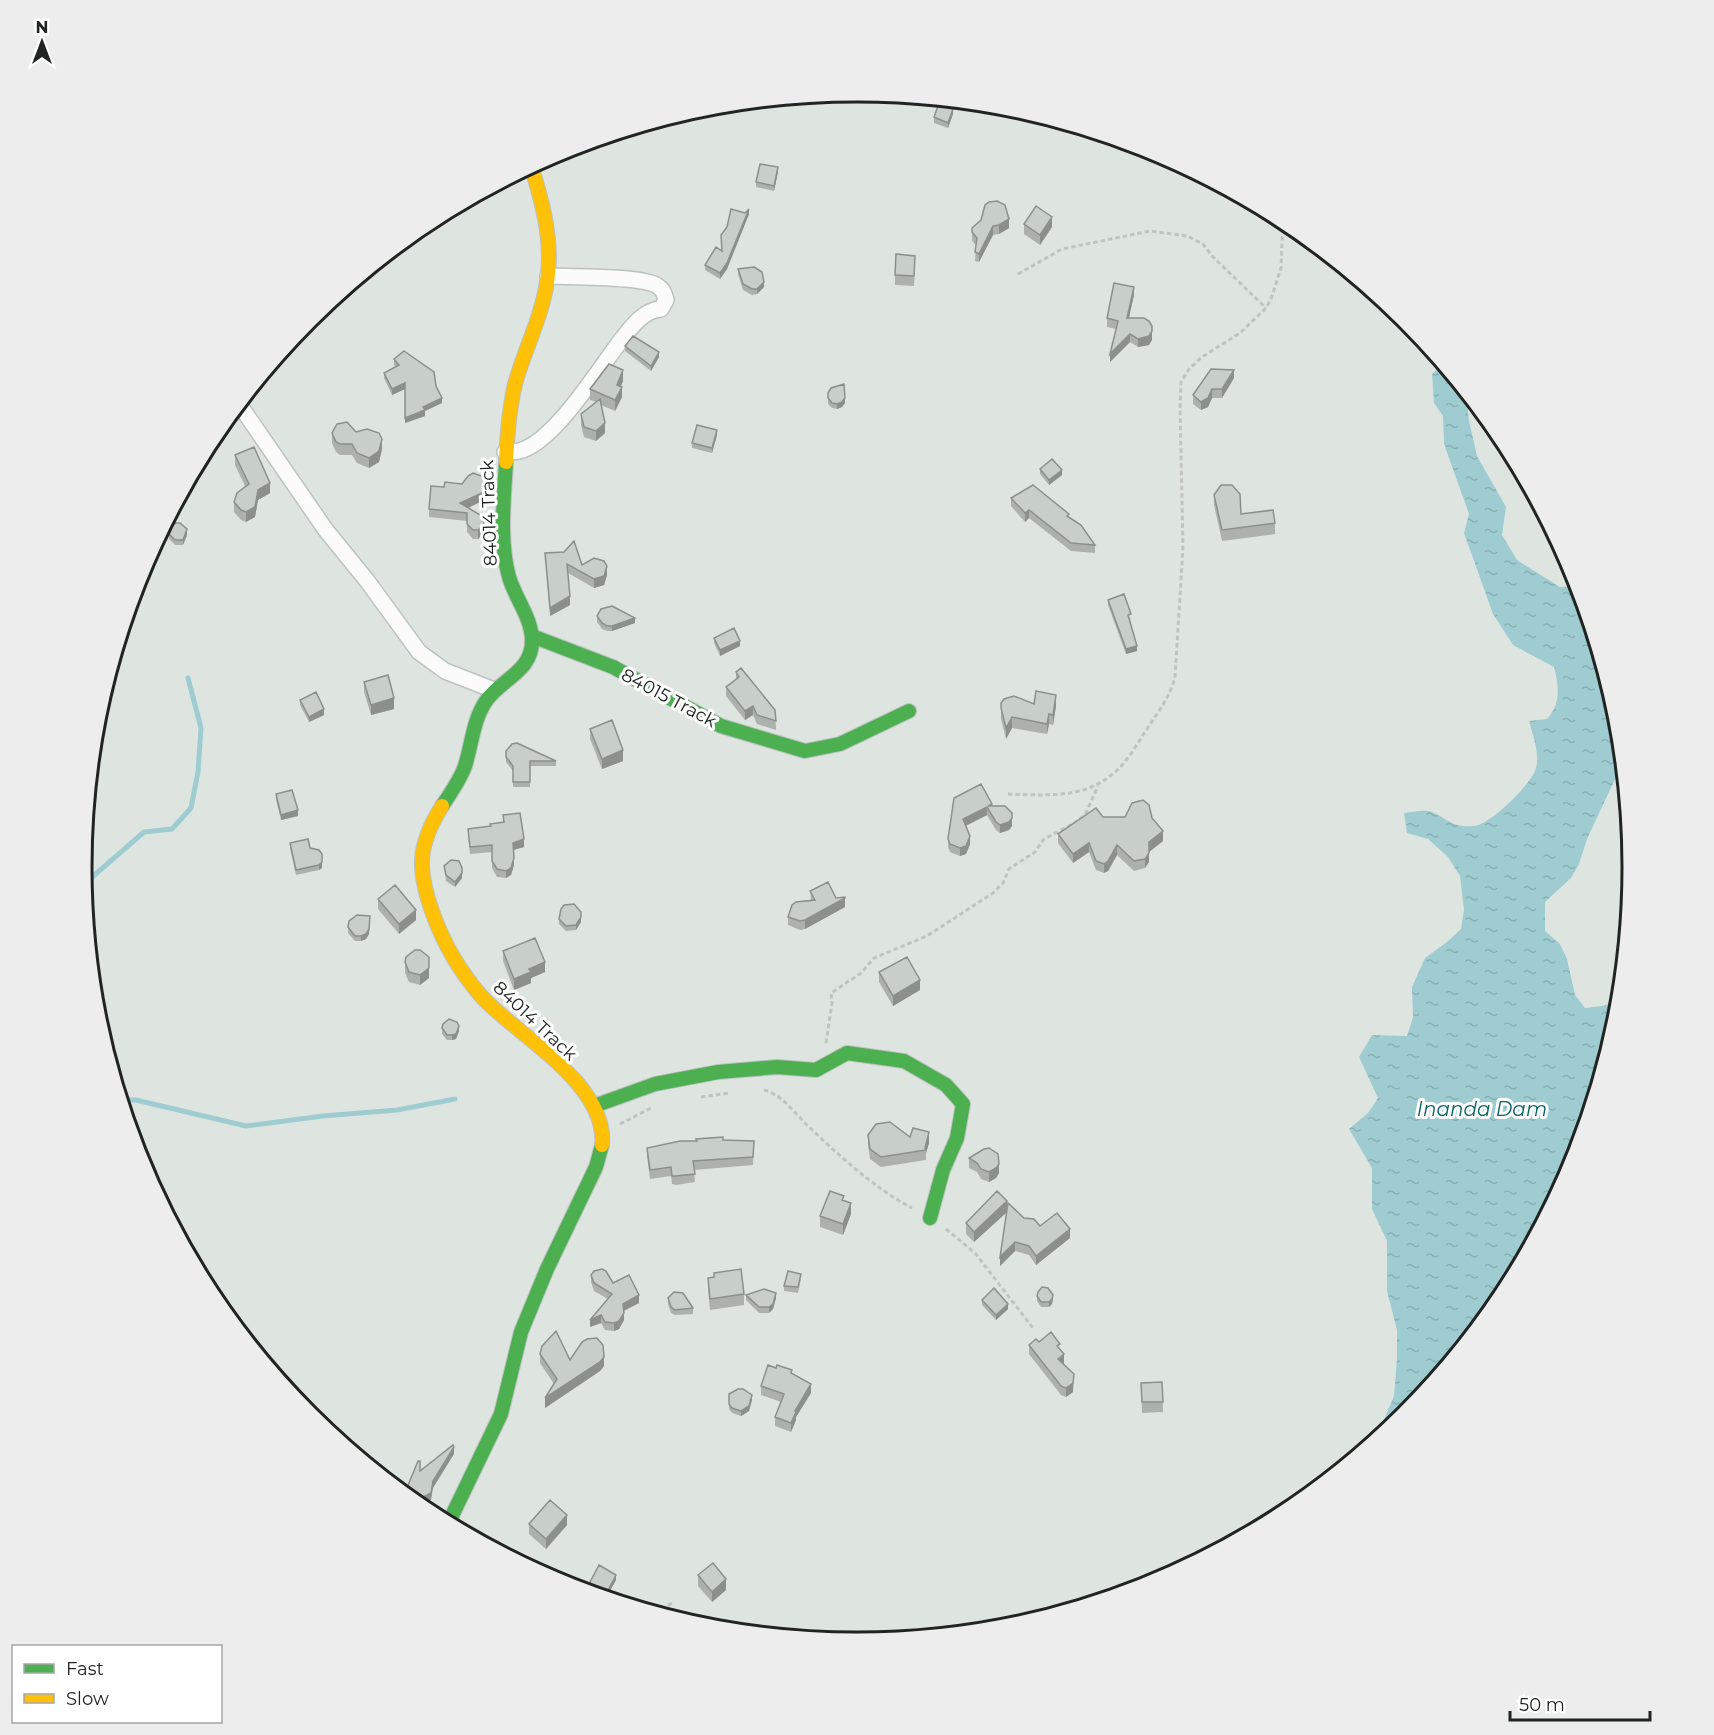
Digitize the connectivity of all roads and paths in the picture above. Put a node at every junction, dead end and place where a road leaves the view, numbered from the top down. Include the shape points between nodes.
1 (533, 174) edge
2 (1282, 231) edge
3 (1018, 274) dead end
4 (549, 276) junction
5 (1266, 308) junction
6 (243, 411) edge
7 (506, 452) junction
8 (532, 636) junction
9 (494, 690) junction
10 (909, 711) dead end
11 (1099, 784) junction
12 (1008, 794) dead end
13 (821, 1067) junction
14 (755, 1089) dead end
15 (735, 1092) dead end
16 (701, 1097) dead end
17 (594, 1106) junction
18 (654, 1107) dead end
19 (602, 1133) junction
20 (930, 1218) junction
21 (1033, 1328) dead end
22 (452, 1516) edge
23 (672, 1603) dead end
24 (663, 1608) edge

1 - 4 street, 84014 Track via 543,210
2 - 5 path via 1281,268
3 - 5 path via 1062,249 1150,231 1187,236 1203,244
4 - 7 street, 84014 Track via 514,392
4 - 7 street via 639,280 664,291 666,300 661,309 654,309 636,321 555,425 532,445
5 - 11 path via 1240,333 1202,357 1181,382 1183,547 1172,692 1125,761
6 - 9 street via 325,529 419,652 445,672
7 - 8 street, 84014 Track via 506,562
8 - 9 street, 84014 Track via 532,650 523,669
8 - 10 street, 84015 Track via 613,667 721,726 790,748 806,751 840,744
9 - 17 street, 84014 Track via 484,703 458,781 426,830 421,868 426,891 449,948 480,996 581,1088
11 - 12 path via 1048,795
11 - 13 path via 1085,815 1044,839 1035,852 1010,869 1004,883 993,893 927,936 874,958 861,973 831,993
13 - 17 street via 708,1074 655,1084
13 - 20 street via 847,1053 904,1061 946,1085 963,1104 957,1138
14 - 20 path via 773,1092 885,1193
15 - 16 path
17 - 19 street, 84014 Track
18 - 19 path
19 - 22 street, 84014 Track via 596,1167 524,1325 501,1414
20 - 21 path via 975,1253
23 - 24 path

